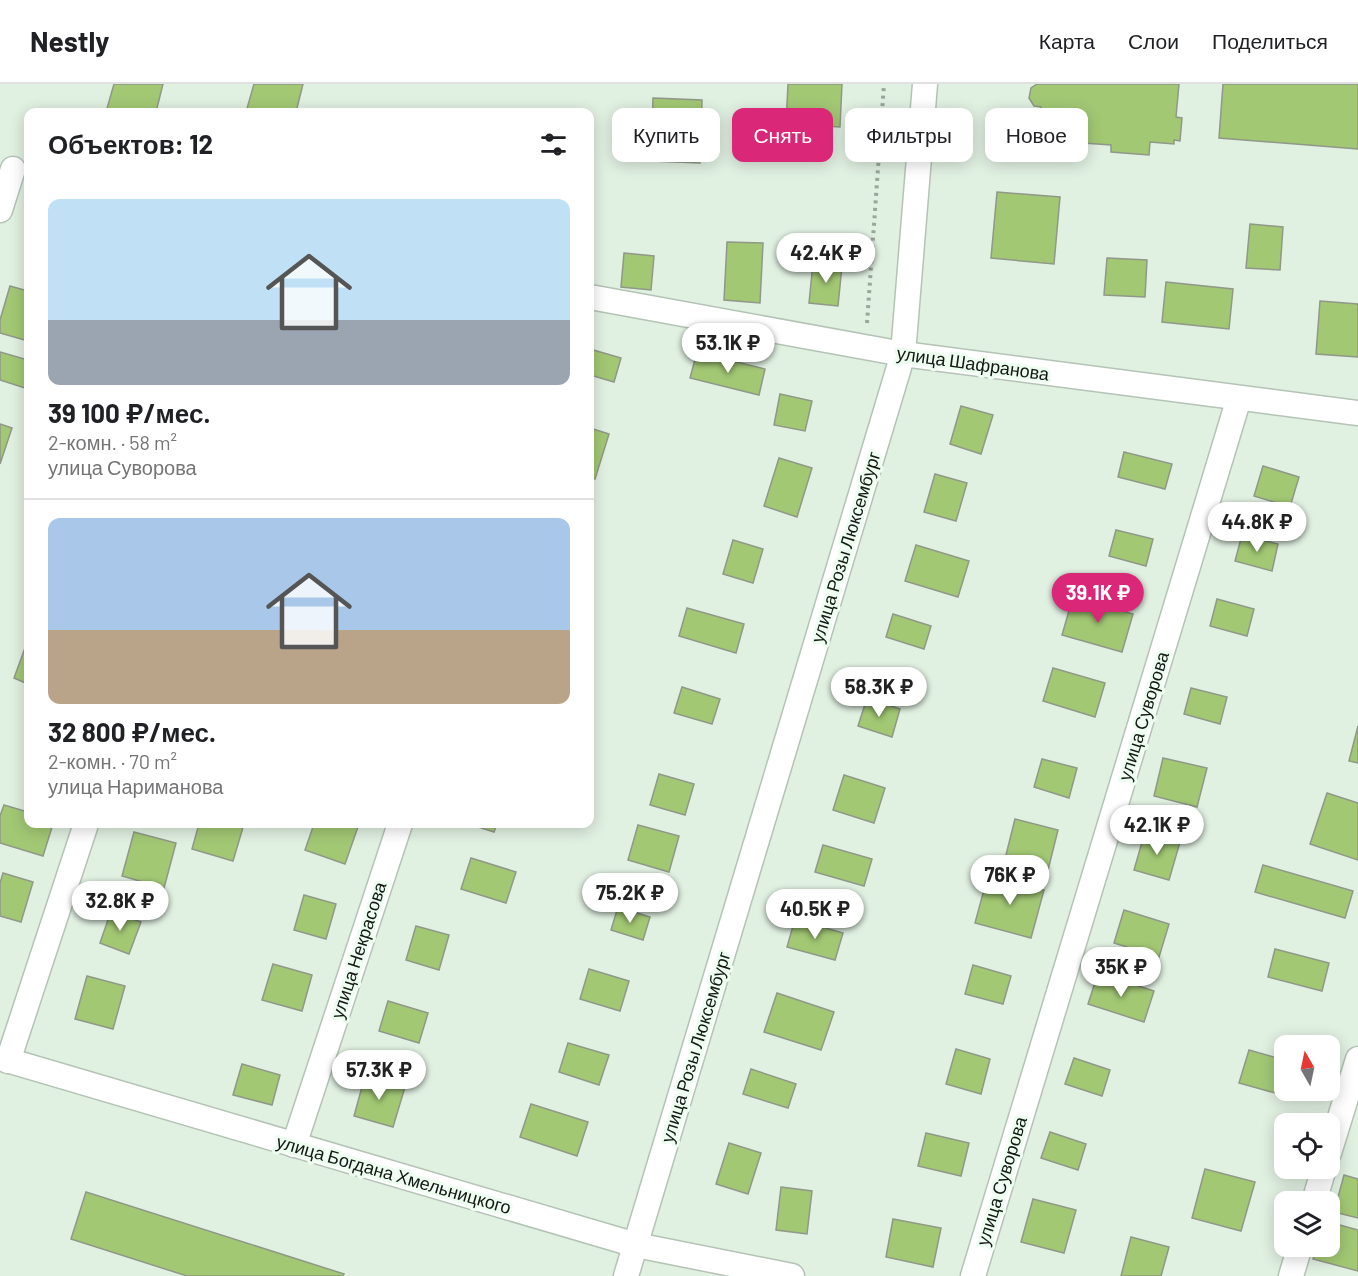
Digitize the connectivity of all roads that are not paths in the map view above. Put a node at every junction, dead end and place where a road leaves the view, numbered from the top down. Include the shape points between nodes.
1 (925, 84) edge
2 (14, 169) edge
3 (0, 210) edge
4 (594, 298) edge
5 (903, 354) junction
6 (1239, 398) junction
7 (1358, 413) edge
8 (85, 828) edge
9 (399, 828) edge
10 (4, 1059) edge
11 (1358, 1059) edge
12 (1340, 1117) edge
13 (294, 1144) junction
14 (636, 1245) junction
15 (1297, 1257) edge
16 (626, 1276) edge
17 (792, 1276) edge
18 (973, 1276) edge
19 (1292, 1276) edge

1 - 5 street, улица Розы Люксембург
2 - 3 street
4 - 5 street, улица Шафранова
5 - 6 street, улица Шафранова
5 - 14 street, улица Розы Люксембург
6 - 7 street, улица Шафранова
6 - 18 street, улица Суворова
8 - 10 street
9 - 13 street, улица Некрасова
10 - 13 street, улица Богдана Хмельницкого
11 - 12 street
13 - 14 street, улица Богдана Хмельницкого
14 - 16 street, улица Розы Люксембург
14 - 17 street, улица Богдана Хмельницкого
15 - 19 street

